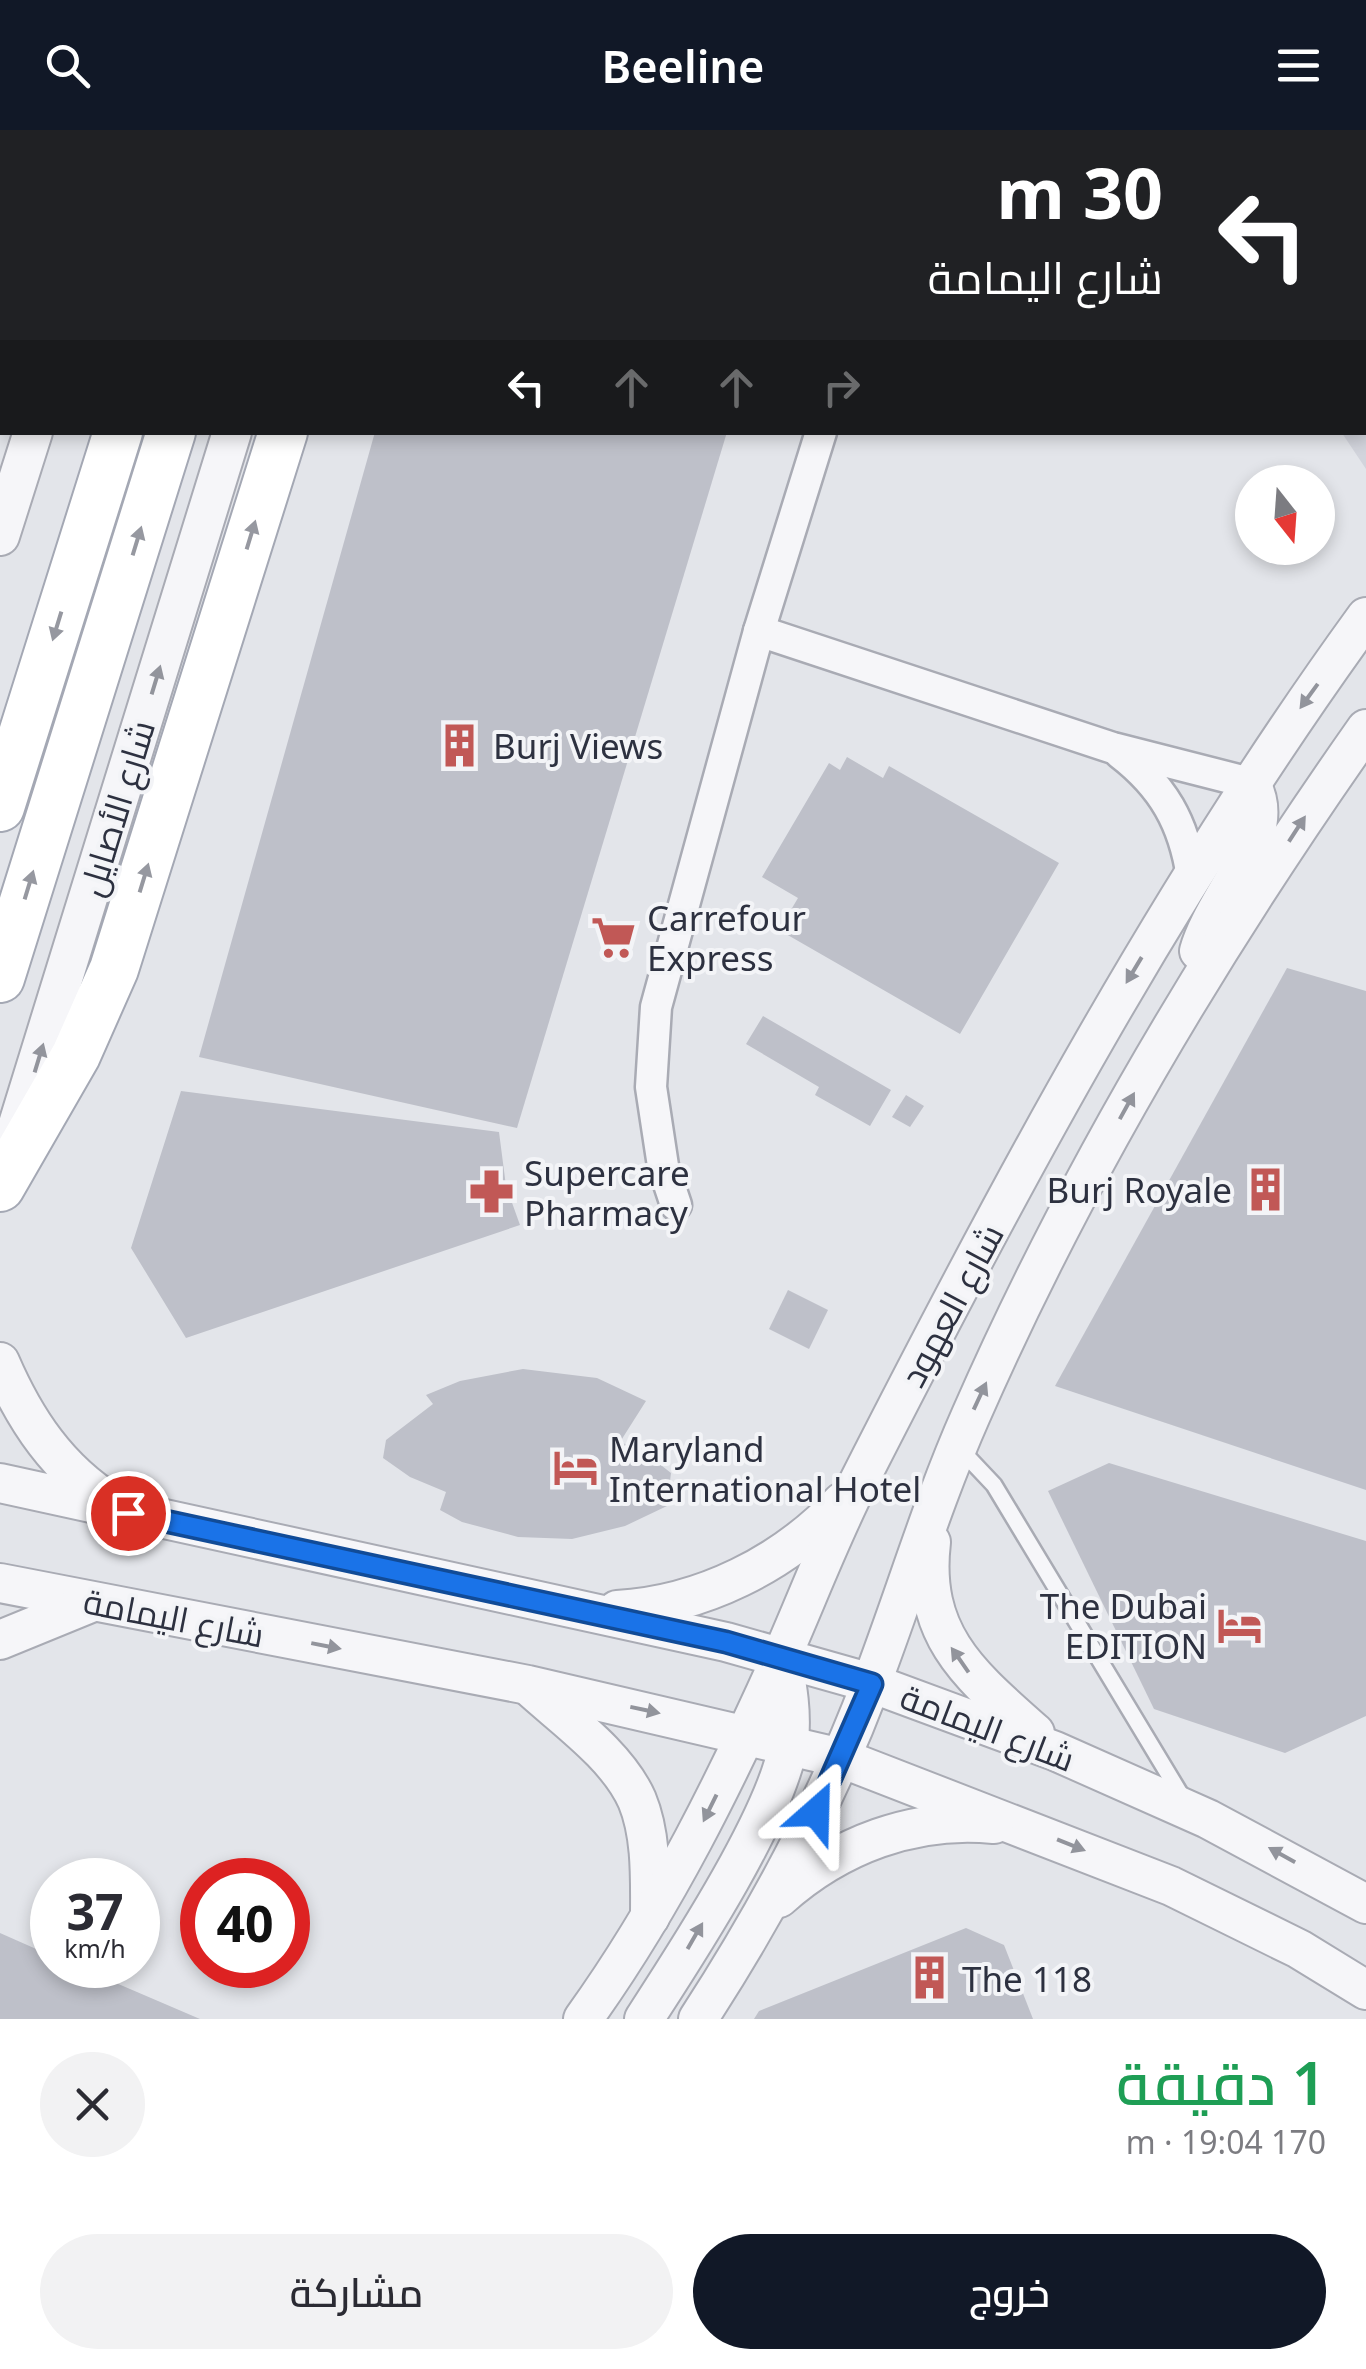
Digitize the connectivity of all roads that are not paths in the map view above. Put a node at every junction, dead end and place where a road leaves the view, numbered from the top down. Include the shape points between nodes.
1 (31, 435) edge
2 (117, 435) edge
3 (171, 435) edge
4 (231, 435) edge
5 (282, 435) edge
6 (820, 435) edge
7 (0, 536) edge
8 (1366, 617) edge
9 (759, 630) junction
10 (1366, 729) edge
11 (1114, 748) junction
12 (1250, 783) junction
13 (0, 807) edge
14 (1192, 877) junction
15 (0, 978) edge
16 (1190, 992) junction
17 (0, 1186) edge
18 (676, 1204) dead end
19 (0, 1362) edge
20 (957, 1446) junction
21 (0, 1483) edge
22 (857, 1486) junction
23 (936, 1496) junction
24 (128, 1513) junction
25 (0, 1583) edge
26 (93, 1602) junction
27 (588, 1612) junction
28 (0, 1640) edge
29 (782, 1656) junction
30 (872, 1684) junction
31 (528, 1685) junction
32 (746, 1732) junction
33 (788, 1742) junction
34 (1055, 1752) junction
35 (841, 1758) junction
36 (1191, 1812) junction
37 (1027, 1827) junction
38 (1366, 1904) edge
39 (766, 1908) junction
40 (650, 1920) junction
41 (1366, 1990) edge
42 (583, 2019) edge
43 (644, 2019) edge
44 (698, 2019) edge

1 - 7 street
2 -> 13 main road
15 -> 3 main road, شارع الأصايل
17 -> 4 street, شارع الأصايل
17 -> 5 main road via 96,1012
6 - 9 street
8 -> 12 street, شارع العهود
9 - 11 street
9 - 18 street via 656,1007 652,1100
16 -> 10 street, شارع العهود
11 - 12 street
11 - 14 street via 1166,798
12 - 14 street, شارع العهود
12 - 16 street via 1261,823 1210,920
14 -> 22 street, شارع العهود via 1072,1074
20 -> 16 street, شارع العهود via 1051,1246
19 - 24 street via 30,1423 58,1460
20 - 23 street, شارع العهود
20 - 36 lane via 994,1484
21 - 24 street, شارع اليمامة
22 - 27 street via 803,1538 740,1577 666,1603
22 - 29 street, شارع العهود
23 - 30 street, شارع العهود
34 -> 23 street via 972,1676 944,1637 929,1582
24 - 27 street, شارع اليمامة
25 - 26 street, شارع اليمامة
26 - 28 street
26 -> 31 street, شارع اليمامة
27 - 29 street, شارع اليمامة
29 - 30 street, شارع اليمامة
29 - 32 street, شارع العهود
29 - 33 street
30 - 34 street, شارع اليمامة
30 - 35 street, شارع العهود
31 -> 32 street, شارع اليمامة
31 - 40 street via 603,1754 637,1800 651,1871
32 - 33 street, شارع اليمامة
32 -> 40 street, شارع العهود
33 - 35 street, شارع اليمامة
43 -> 33 street via 770,1800
34 - 36 street, شارع اليمامة
35 - 37 street, شارع اليمامة
35 - 39 street, شارع العهود
38 -> 36 street, شارع اليمامة
37 - 39 street via 974,1822 874,1838 820,1866
37 -> 41 street, شارع اليمامة via 1236,1916
39 - 44 street, شارع العهود
40 - 42 street, شارع العهود

